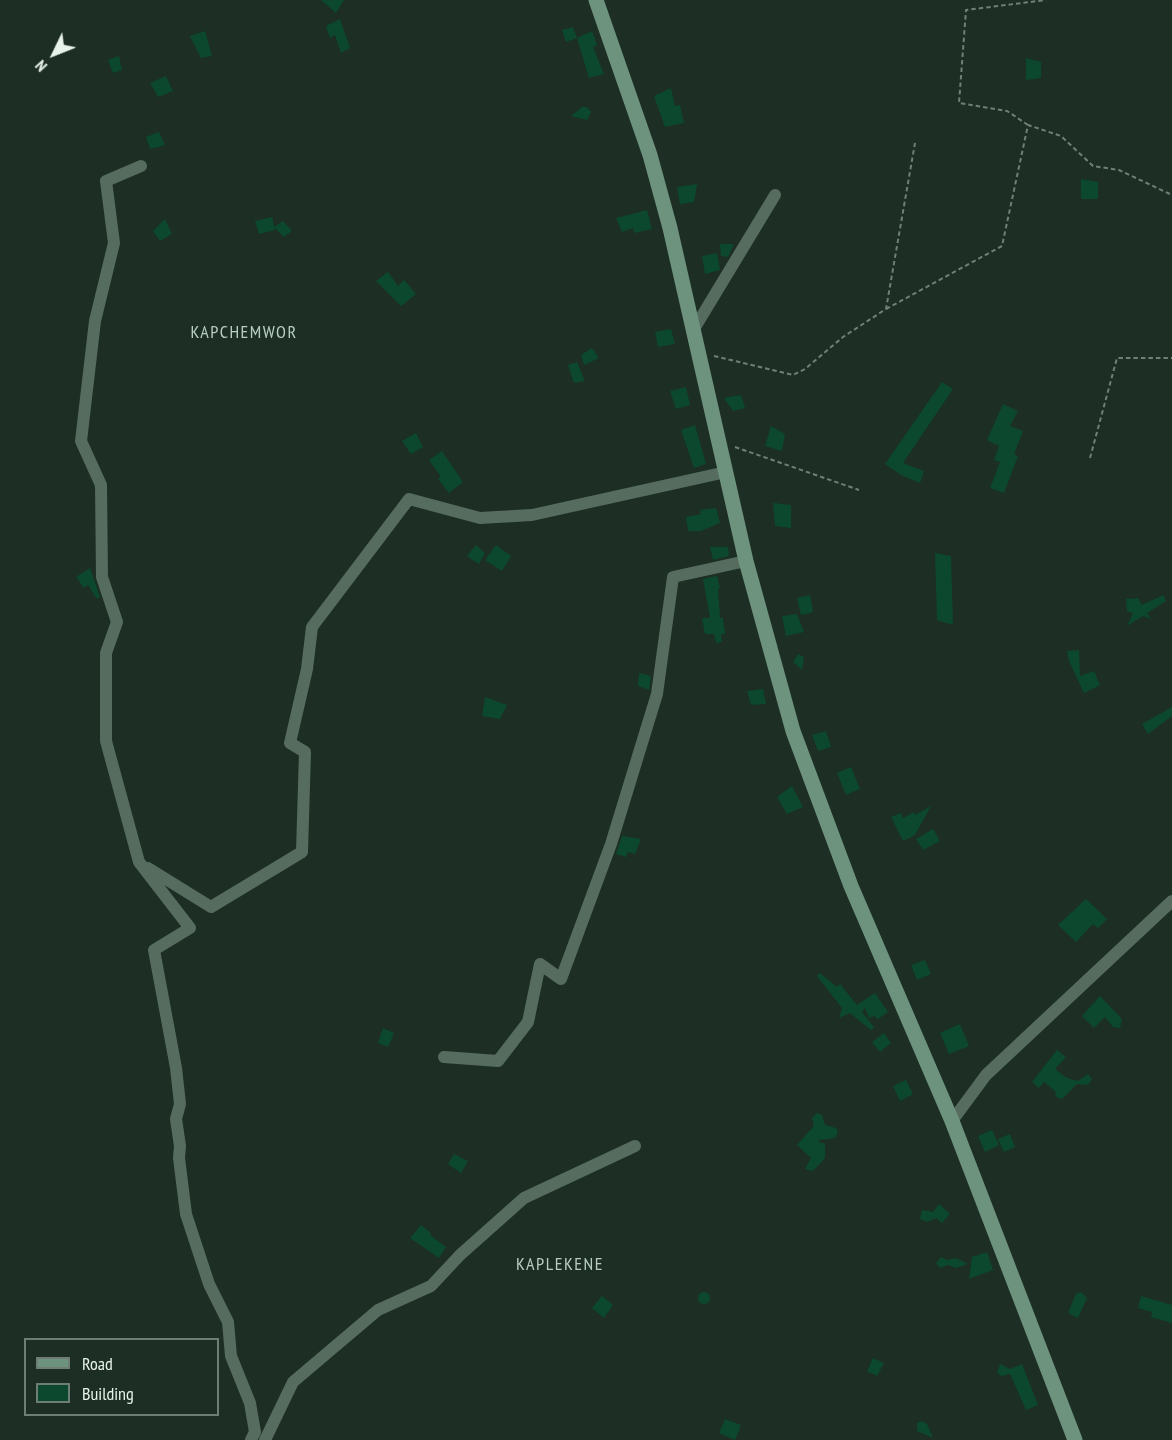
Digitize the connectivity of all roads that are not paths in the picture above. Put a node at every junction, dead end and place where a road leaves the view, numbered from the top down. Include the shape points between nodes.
1 (596, 0) edge
2 (141, 166) dead end
3 (775, 195) dead end
4 (694, 329) junction
5 (726, 472) junction
6 (746, 561) junction
7 (139, 862) junction
8 (1172, 901) edge
9 (444, 1057) dead end
10 (952, 1121) junction
11 (635, 1146) dead end
12 (251, 1440) edge
13 (265, 1440) edge
14 (1075, 1440) edge

1 - 4 street via 650,155
2 - 7 street via 106,181 114,243 95,321 81,441 101,485 102,578 117,622 106,653 106,741
3 - 4 street
4 - 5 street
5 - 6 street
5 - 7 street via 532,515 480,518 409,499 312,627 290,743 305,752 302,852 211,907
6 - 9 street via 673,577 657,694 611,844 561,979 540,964 528,1022 498,1061
6 - 10 street via 812,785
7 - 12 street via 190,927 154,950 176,1068 180,1104 176,1119 186,1214 209,1284 228,1322 231,1356 250,1403 255,1432
8 - 10 street via 986,1075
10 - 14 street
11 - 13 street via 525,1198 431,1286 378,1310 292,1382

